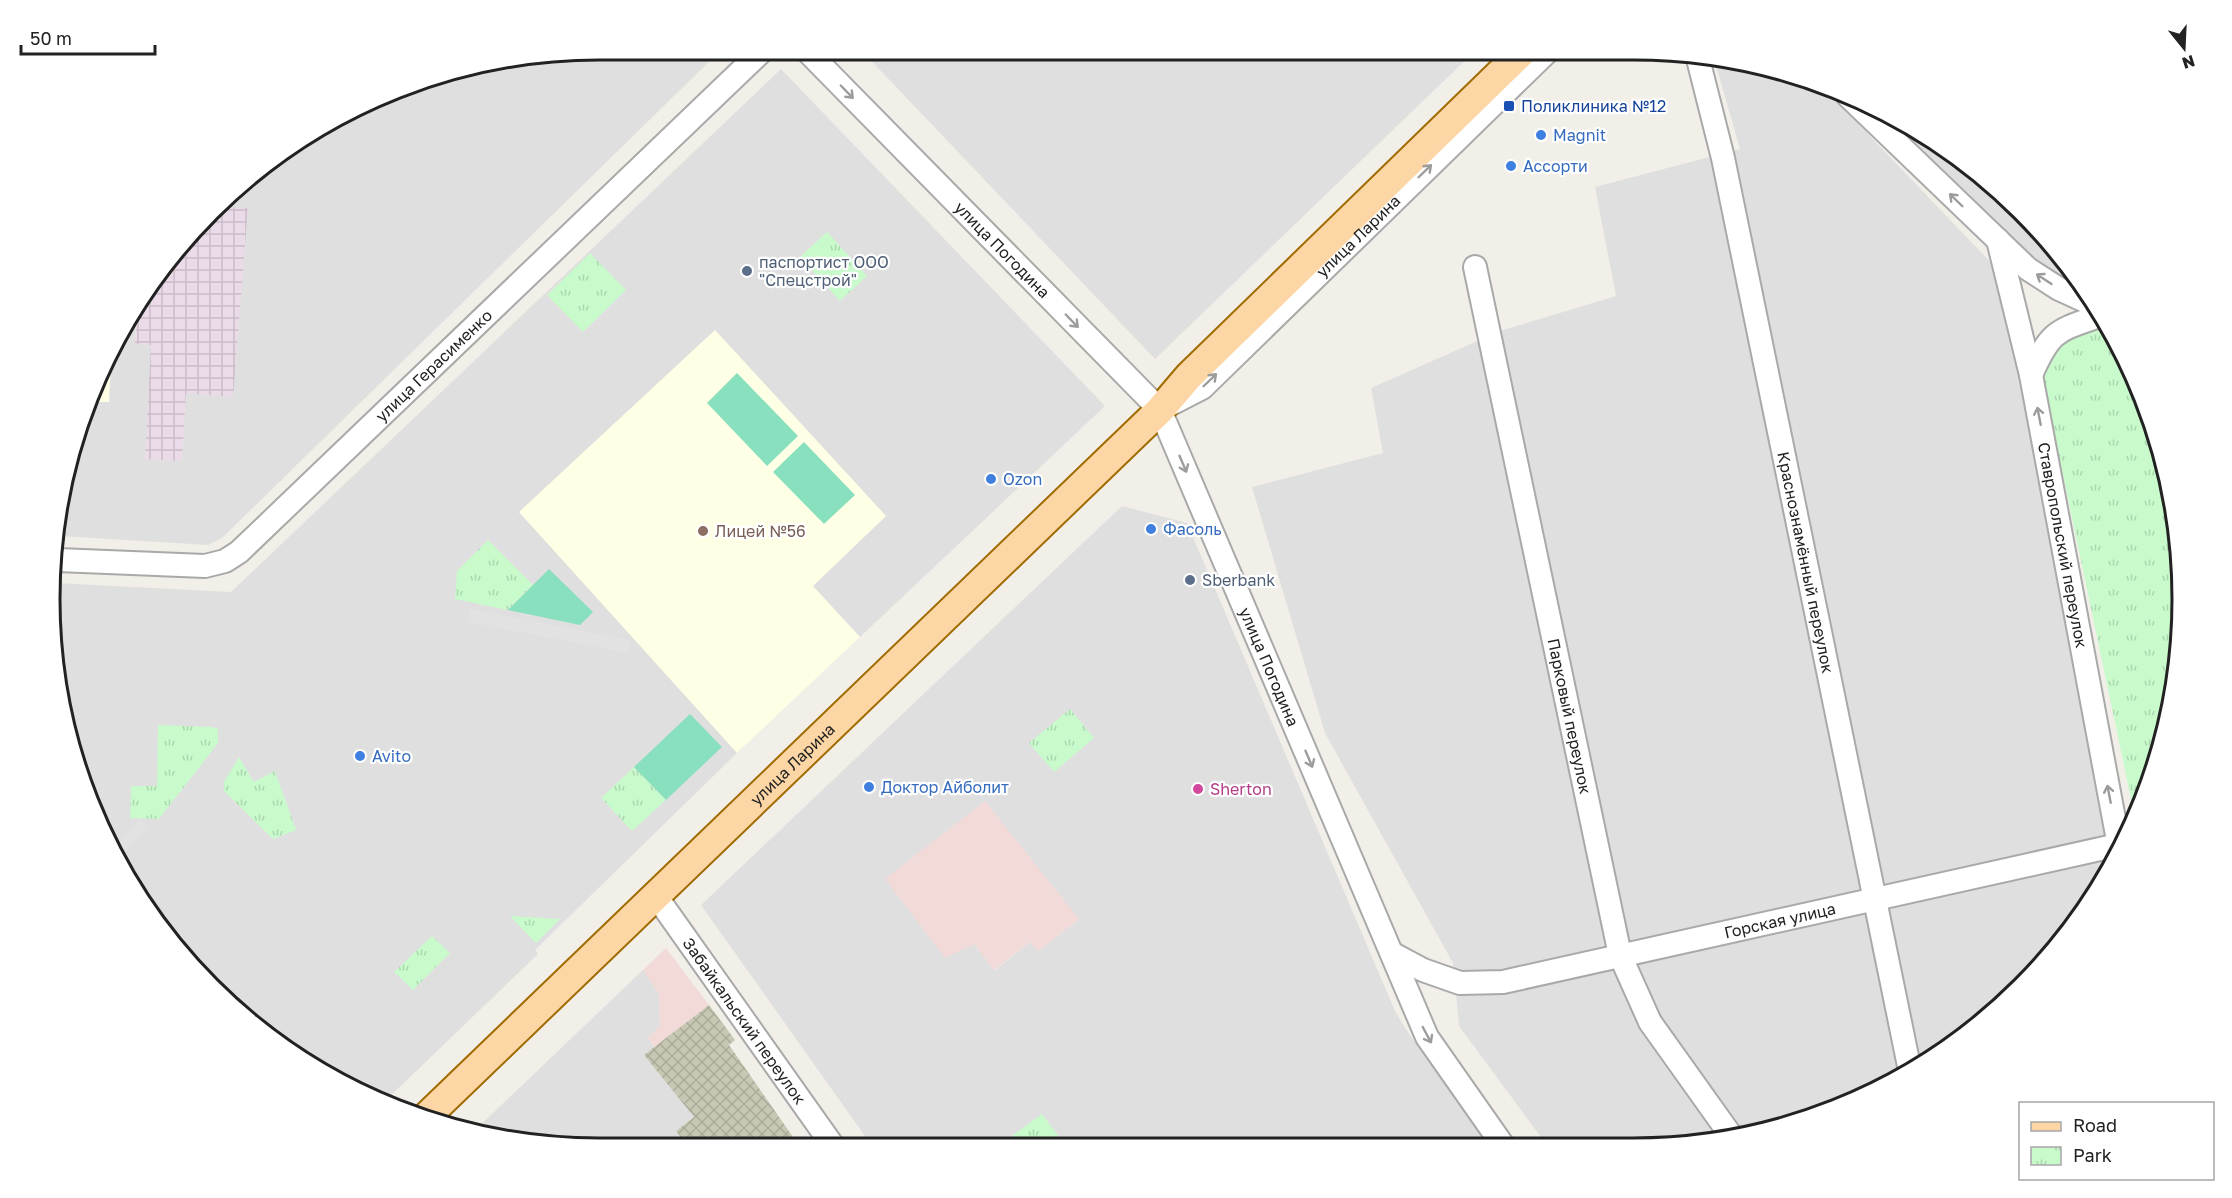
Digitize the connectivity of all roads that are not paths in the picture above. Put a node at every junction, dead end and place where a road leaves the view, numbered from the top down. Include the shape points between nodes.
1 (753, 60) edge
2 (817, 60) edge
3 (1514, 60) edge
4 (1539, 60) edge
5 (1699, 65) edge
6 (1867, 114) edge
7 (1998, 240) junction
8 (1475, 267) dead end
9 (2080, 299) edge
10 (2093, 319) edge
11 (2031, 375) junction
12 (1160, 411) junction
13 (61, 560) edge
14 (2117, 836) edge
15 (2109, 850) edge
16 (656, 896) junction
17 (1874, 900) junction
18 (1393, 954) junction
19 (1620, 955) junction
20 (1443, 977) junction
21 (1414, 1005) junction
22 (1908, 1063) edge
23 (432, 1111) edge
24 (1727, 1130) edge
25 (827, 1138) edge
26 (1498, 1138) edge

1 - 13 street, улица Герасименко via 239,552 205,566
2 -> 12 street, улица Погодина
3 - 12 main road, улица Ларина via 1189,376
12 -> 4 street, улица Ларина via 1202,388
5 - 17 street, Краснознамённый переулок via 1723,158
7 -> 6 street
9 -> 7 street via 2028,269
7 - 11 street, Ставропольский переулок
8 - 19 street, Парковый переулок
10 - 11 street via 2056,333
14 -> 11 street, Ставропольский переулок
12 - 16 main road, улица Ларина
12 -> 18 street, улица Погодина
15 - 17 street, Горская улица
16 - 23 main road, улица Ларина
16 - 25 street, Забайкальский переулок
17 - 19 street, Горская улица
17 - 22 street, Краснознамённый переулок
18 - 20 street, Горская улица
18 - 21 street, улица Погодина
19 - 20 street, Горская улица via 1503,982 1460,983
19 - 24 street, Парковый переулок via 1650,1022
20 - 21 street via 1417,989
21 -> 26 street, улица Погодина via 1427,1037

